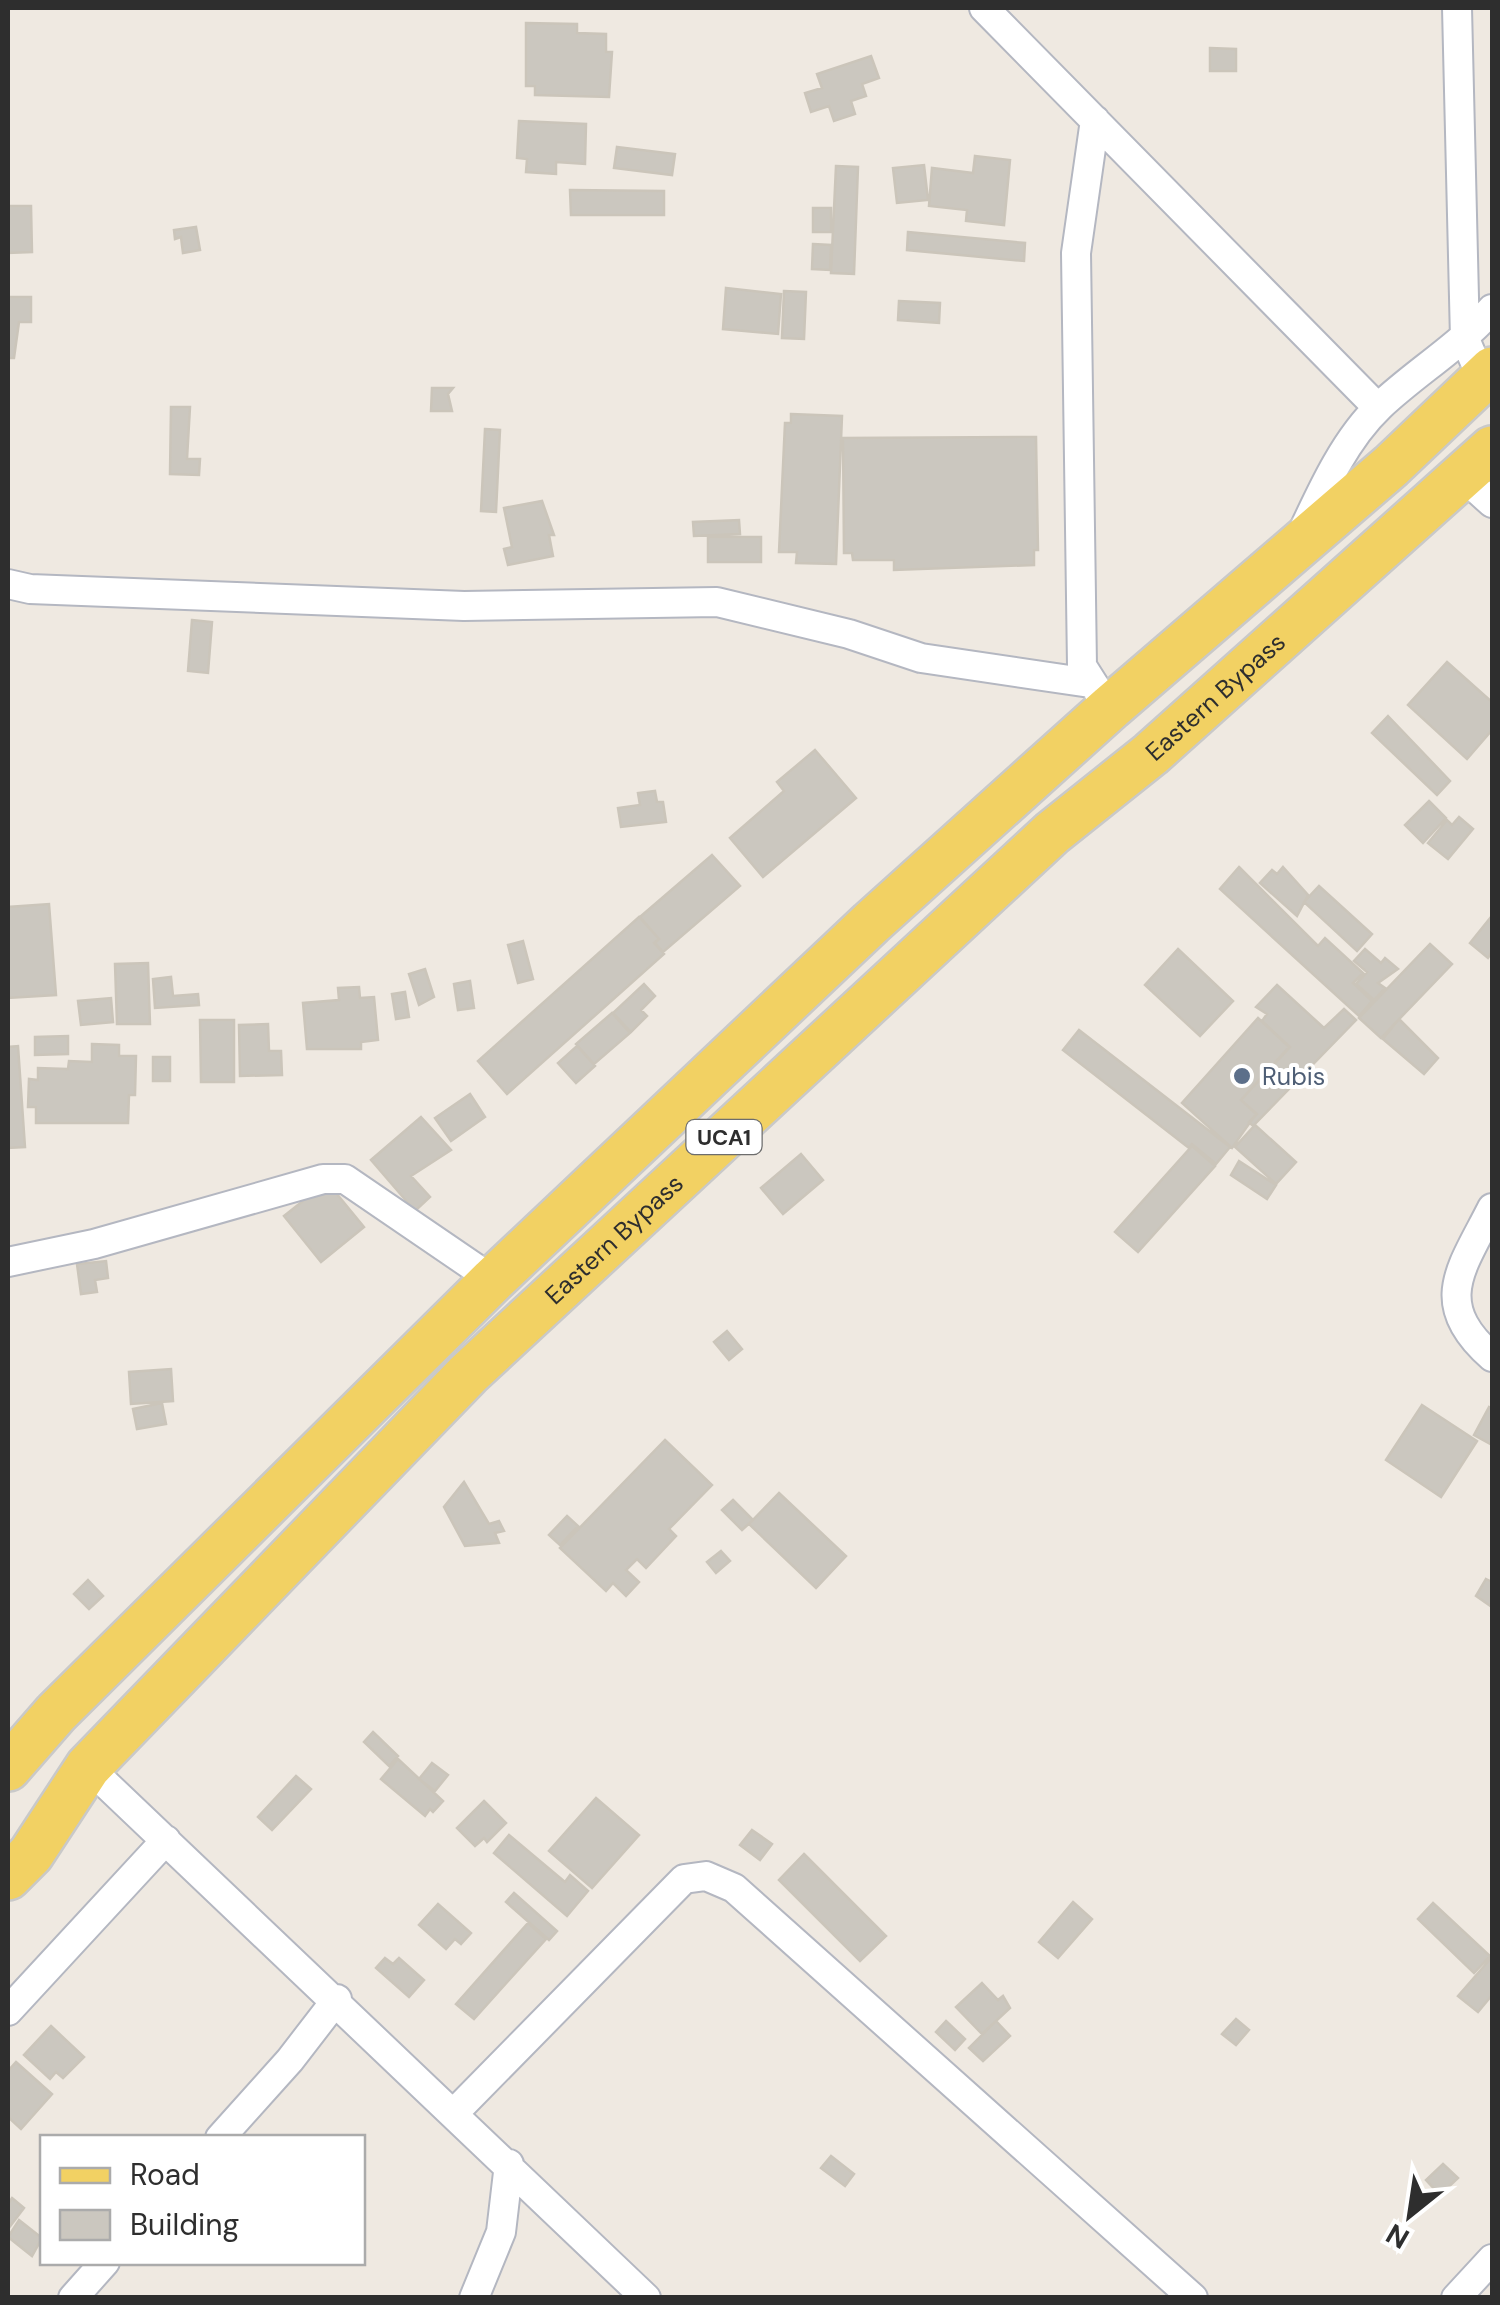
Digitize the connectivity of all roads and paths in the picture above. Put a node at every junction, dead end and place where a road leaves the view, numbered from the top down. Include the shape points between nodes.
1 (984, 8) edge
2 (1457, 8) edge
3 (1095, 120) junction
4 (1492, 309) edge
5 (1480, 363) edge
6 (1378, 408) junction
7 (1482, 476) edge
8 (1294, 552) junction
9 (8, 585) edge
10 (1100, 695) junction
11 (1492, 1208) edge
12 (8, 1262) edge
13 (493, 1280) junction
14 (1492, 1357) edge
15 (88, 1766) junction
16 (8, 1768) edge
17 (166, 1840) junction
18 (8, 1876) edge
19 (336, 1999) junction
20 (8, 2012) edge
21 (454, 2113) junction
22 (223, 2135) edge
23 (509, 2164) junction
24 (102, 2265) edge
25 (72, 2298) edge
26 (474, 2298) edge
27 (646, 2298) edge
28 (1193, 2298) edge

1 - 3 street
2 - 5 street
3 - 6 street
3 - 10 street via 1076,253 1082,666
4 - 5 street
5 - 6 street
5 - 8 main road, Eastern Bypass / UCA1
6 - 8 street via 1326,481
7 - 15 main road, Eastern Bypass / UCA1 via 1052,833 468,1374
8 - 10 main road, Eastern Bypass / UCA1
9 - 10 street via 464,606 717,602 920,658
10 - 13 main road, Eastern Bypass / UCA1 via 871,923
11 - 14 street via 1453,1291 1457,1313
12 - 13 street via 323,1179 345,1179
13 - 16 main road, Eastern Bypass / UCA1
15 - 17 street
15 - 18 main road, Eastern Bypass / UCA1 via 31,1854
17 - 19 street
17 - 20 street
19 - 21 street
19 - 22 street
21 - 23 street
21 - 28 street via 684,1879 706,1876 734,1888
23 - 26 street via 502,2232
23 - 27 street
24 - 25 street

